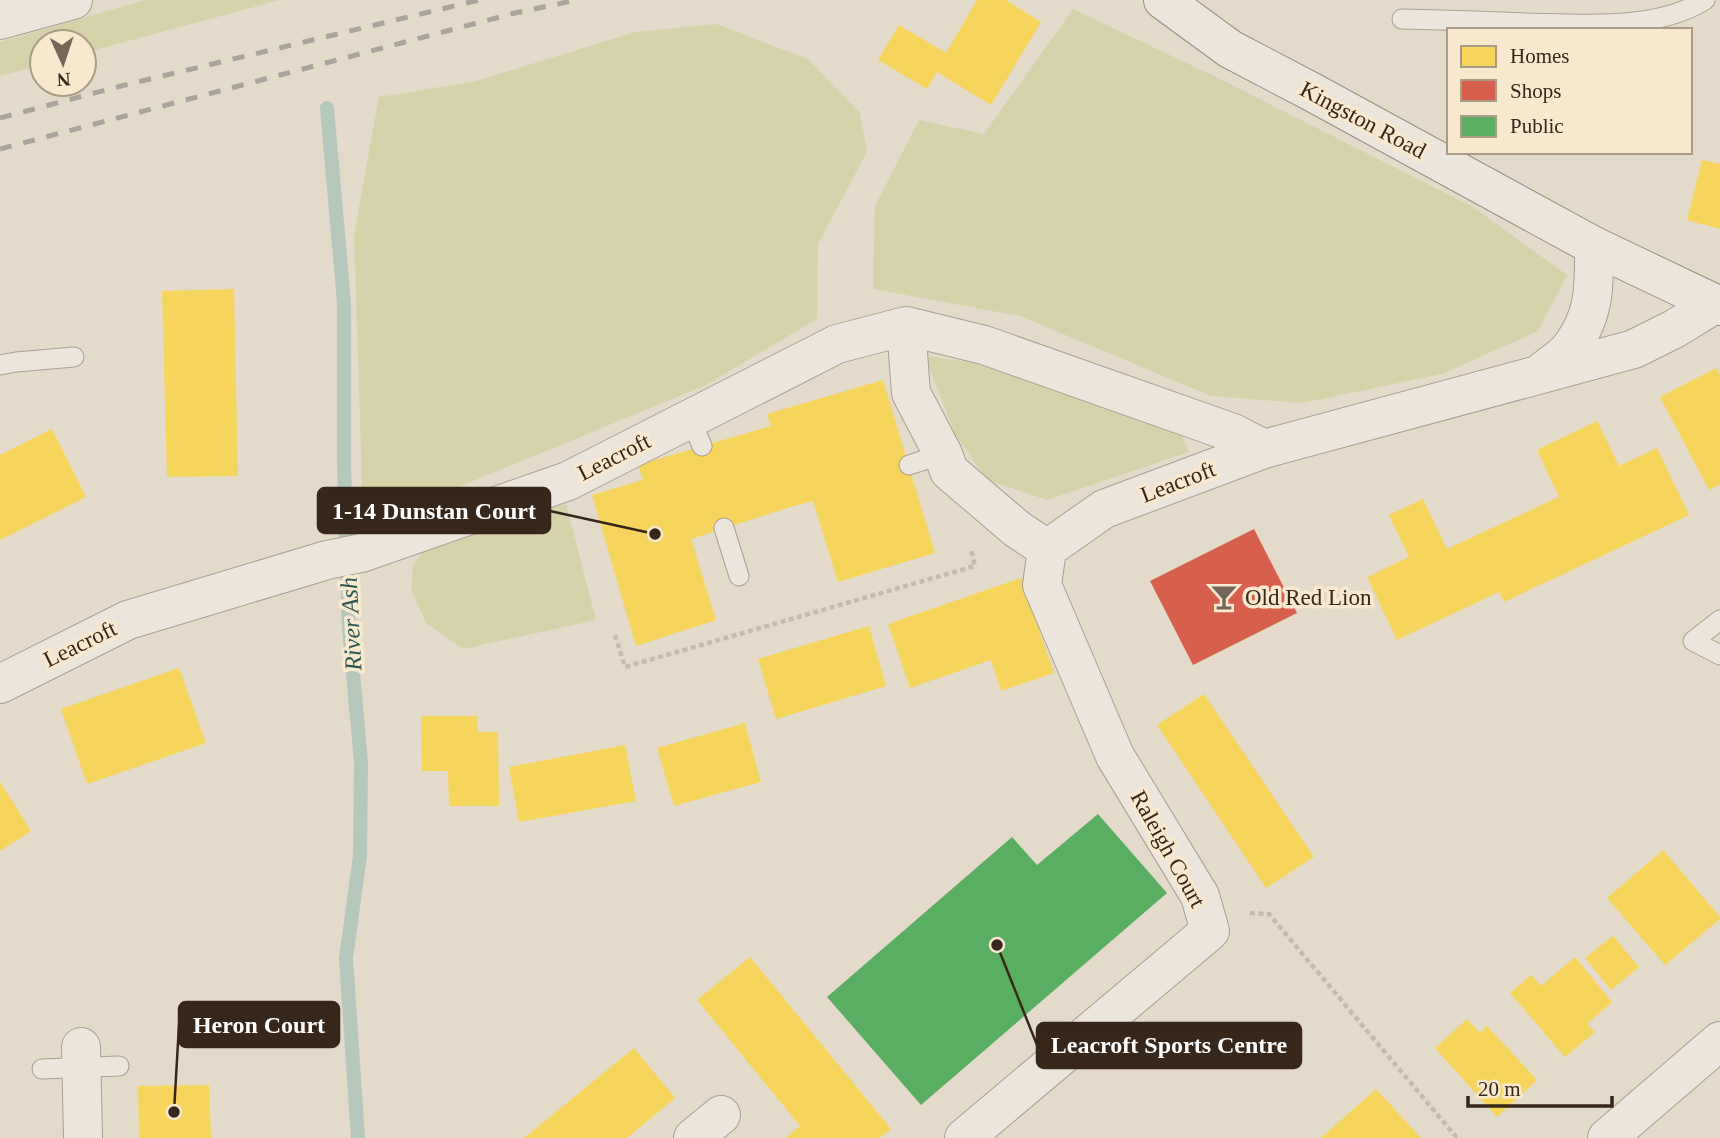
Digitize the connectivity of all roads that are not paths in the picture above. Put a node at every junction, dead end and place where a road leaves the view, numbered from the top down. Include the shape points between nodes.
1 (73, 0) edge
2 (1163, 0) edge
3 (1705, 0) edge
4 (1402, 19) dead end
5 (0, 20) edge
6 (1594, 246) junction
7 (1718, 305) edge
8 (906, 326) junction
9 (74, 357) dead end
10 (0, 365) edge
11 (1540, 373) junction
12 (1264, 449) junction
13 (724, 528) dead end
14 (1047, 549) junction
15 (739, 576) dead end
16 (1720, 620) edge
17 (1720, 655) edge
18 (0, 684) edge
19 (1720, 1041) edge
20 (81, 1057) junction
21 (119, 1066) dead end
22 (42, 1069) dead end
23 (83, 1138) edge
24 (964, 1138) edge
25 (1607, 1138) edge

1 - 5 street
2 - 6 street, Kingston Road via 1230,49
3 - 4 lane via 1668,16 1609,25
6 - 7 street, Kingston Road
6 - 11 street, Leacroft via 1588,319 1570,349
7 - 11 street, Leacroft via 1634,349
8 - 12 street, Leacroft via 984,345 1233,433
8 - 14 street via 911,393 926,460 949,471
8 - 18 street, Leacroft via 836,344 696,432 568,481 344,556 128,620
9 - 10 lane
11 - 12 street, Leacroft
12 - 14 street, Leacroft via 1104,509
13 - 15 lane
14 - 24 street, Raleigh Court via 1042,585 1115,755 1200,896 1210,931
16 - 17 lane via 1693,641
19 - 25 street
20 - 21 lane
20 - 22 lane
20 - 23 street

